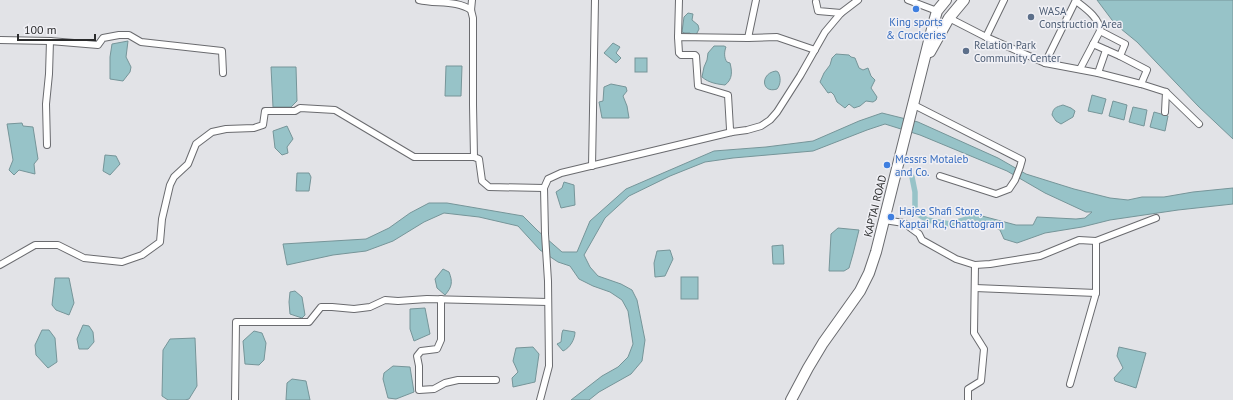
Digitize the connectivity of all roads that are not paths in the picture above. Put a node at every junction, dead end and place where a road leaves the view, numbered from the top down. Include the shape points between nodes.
1 (419, 0) edge
2 (472, 0) edge
3 (594, 0) edge
4 (679, 0) edge
5 (756, 0) edge
6 (858, 0) edge
7 (908, 0) edge
8 (946, 0) edge
9 (964, 0) edge
10 (1004, 0) edge
11 (1076, 0) edge
12 (816, 2) dead end
13 (471, 10) junction
14 (937, 11) junction
15 (841, 13) junction
16 (949, 18) junction
17 (1100, 31) junction
18 (678, 37) junction
19 (986, 37) junction
20 (748, 38) junction
21 (0, 40) edge
22 (50, 41) junction
23 (1092, 44) junction
24 (815, 50) junction
25 (1106, 50) junction
26 (1120, 56) junction
27 (1045, 63) junction
28 (924, 64) junction
29 (1080, 69) junction
30 (223, 73) dead end
31 (1098, 73) junction
32 (1141, 84) junction
33 (1166, 92) junction
34 (914, 105) junction
35 (1165, 112) dead end
36 (1199, 124) dead end
37 (732, 132) junction
38 (47, 145) dead end
39 (474, 157) junction
40 (592, 166) junction
41 (940, 176) dead end
42 (544, 188) junction
43 (1156, 218) dead end
44 (884, 220) junction
45 (1096, 241) junction
46 (0, 265) edge
47 (975, 265) junction
48 (975, 288) junction
49 (1096, 293) junction
50 (441, 299) junction
51 (548, 302) junction
52 (496, 380) dead end
53 (1070, 384) dead end
54 (235, 400) edge
55 (540, 400) edge
56 (791, 400) edge
57 (968, 400) edge

1 - 13 street via 455,3 467,6
2 - 13 street
3 - 40 street
4 - 18 street
5 - 20 street
6 - 15 street
7 - 14 street
8 - 14 main road
9 - 16 main road
10 - 19 street
11 - 17 street via 1100,26
11 - 27 street
12 - 15 street via 818,11
13 - 39 street
14 - 28 main road
15 - 24 street via 825,32
16 - 19 street
16 - 28 main road
17 - 23 street
17 - 26 street via 1125,44
18 - 20 street
18 - 37 street via 679,53 696,56 698,86 728,95
19 - 27 street
20 - 24 street via 777,37
21 - 22 street
22 - 30 street via 98,45 103,38 129,35 141,42 222,51
22 - 38 street via 46,104
23 - 25 street
23 - 29 street
24 - 37 street via 770,120 761,126
25 - 26 street
25 - 31 street
26 - 32 street via 1147,70
27 - 29 street
28 - 34 main road, KAPTAI ROAD
29 - 31 street
31 - 32 street
32 - 33 street
33 - 35 street
33 - 36 street
34 - 41 street via 1022,160 1009,189 996,194
34 - 44 main road, KAPTAI ROAD
37 - 40 street
39 - 42 street via 479,159 482,181 489,187
39 - 46 street via 414,157 335,110 300,108 295,111 265,111 262,125 212,132 196,144 188,164 174,176 170,185 162,219 160,242 142,255 122,262 100,260 84,258 58,245 36,245
40 - 42 street via 561,173 548,179
42 - 51 street
43 - 45 street
44 - 47 street via 904,223 919,234 922,240 956,259
44 - 56 main road, KAPTAI ROAD via 876,252 860,291 823,343
45 - 47 street via 1079,240 1040,256
45 - 49 street
47 - 48 street
48 - 49 street
48 - 57 street via 974,333 984,349 981,381 968,389
49 - 53 street
50 - 51 street
50 - 52 street via 441,340 437,349 421,351 417,356 419,390 434,389 458,380
50 - 54 street via 385,300 370,307 354,309 321,307 309,322 236,322
51 - 55 street via 549,366

